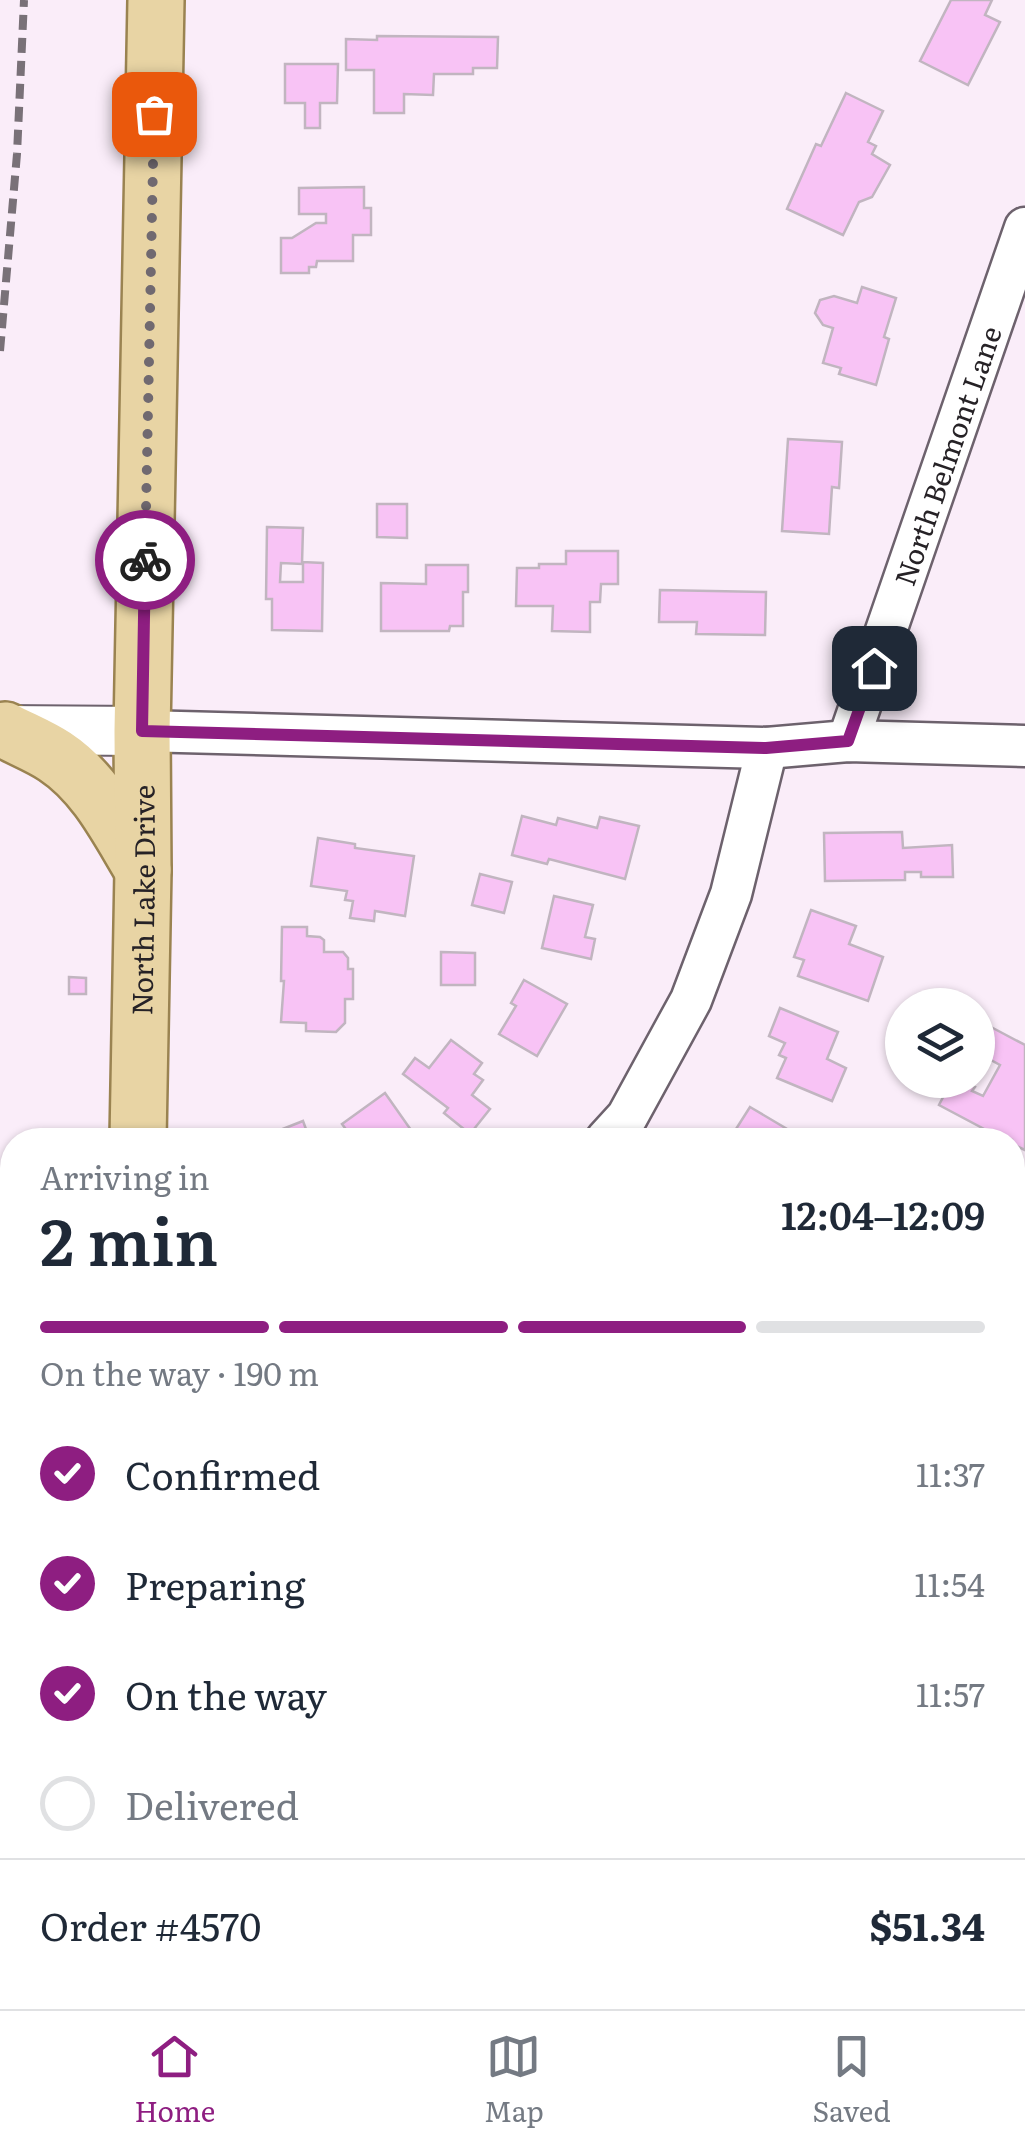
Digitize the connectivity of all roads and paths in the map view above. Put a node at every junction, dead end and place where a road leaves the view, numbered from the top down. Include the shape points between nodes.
1 (156, 0) edge
2 (1025, 228) edge
3 (3, 730) edge
4 (142, 731) junction
5 (848, 741) junction
6 (1025, 746) edge
7 (766, 748) junction
8 (143, 870) junction
9 (138, 1128) edge
10 (617, 1128) edge

1 - 4 main road, North Lake Drive
2 - 5 street, North Belmont Lane
3 - 4 street
3 - 8 main road via 56,756 82,779
4 - 7 street
4 - 8 main road, North Lake Drive
5 - 6 street
5 - 7 street
7 - 10 street via 731,894 692,1000
8 - 9 main road, North Lake Drive

